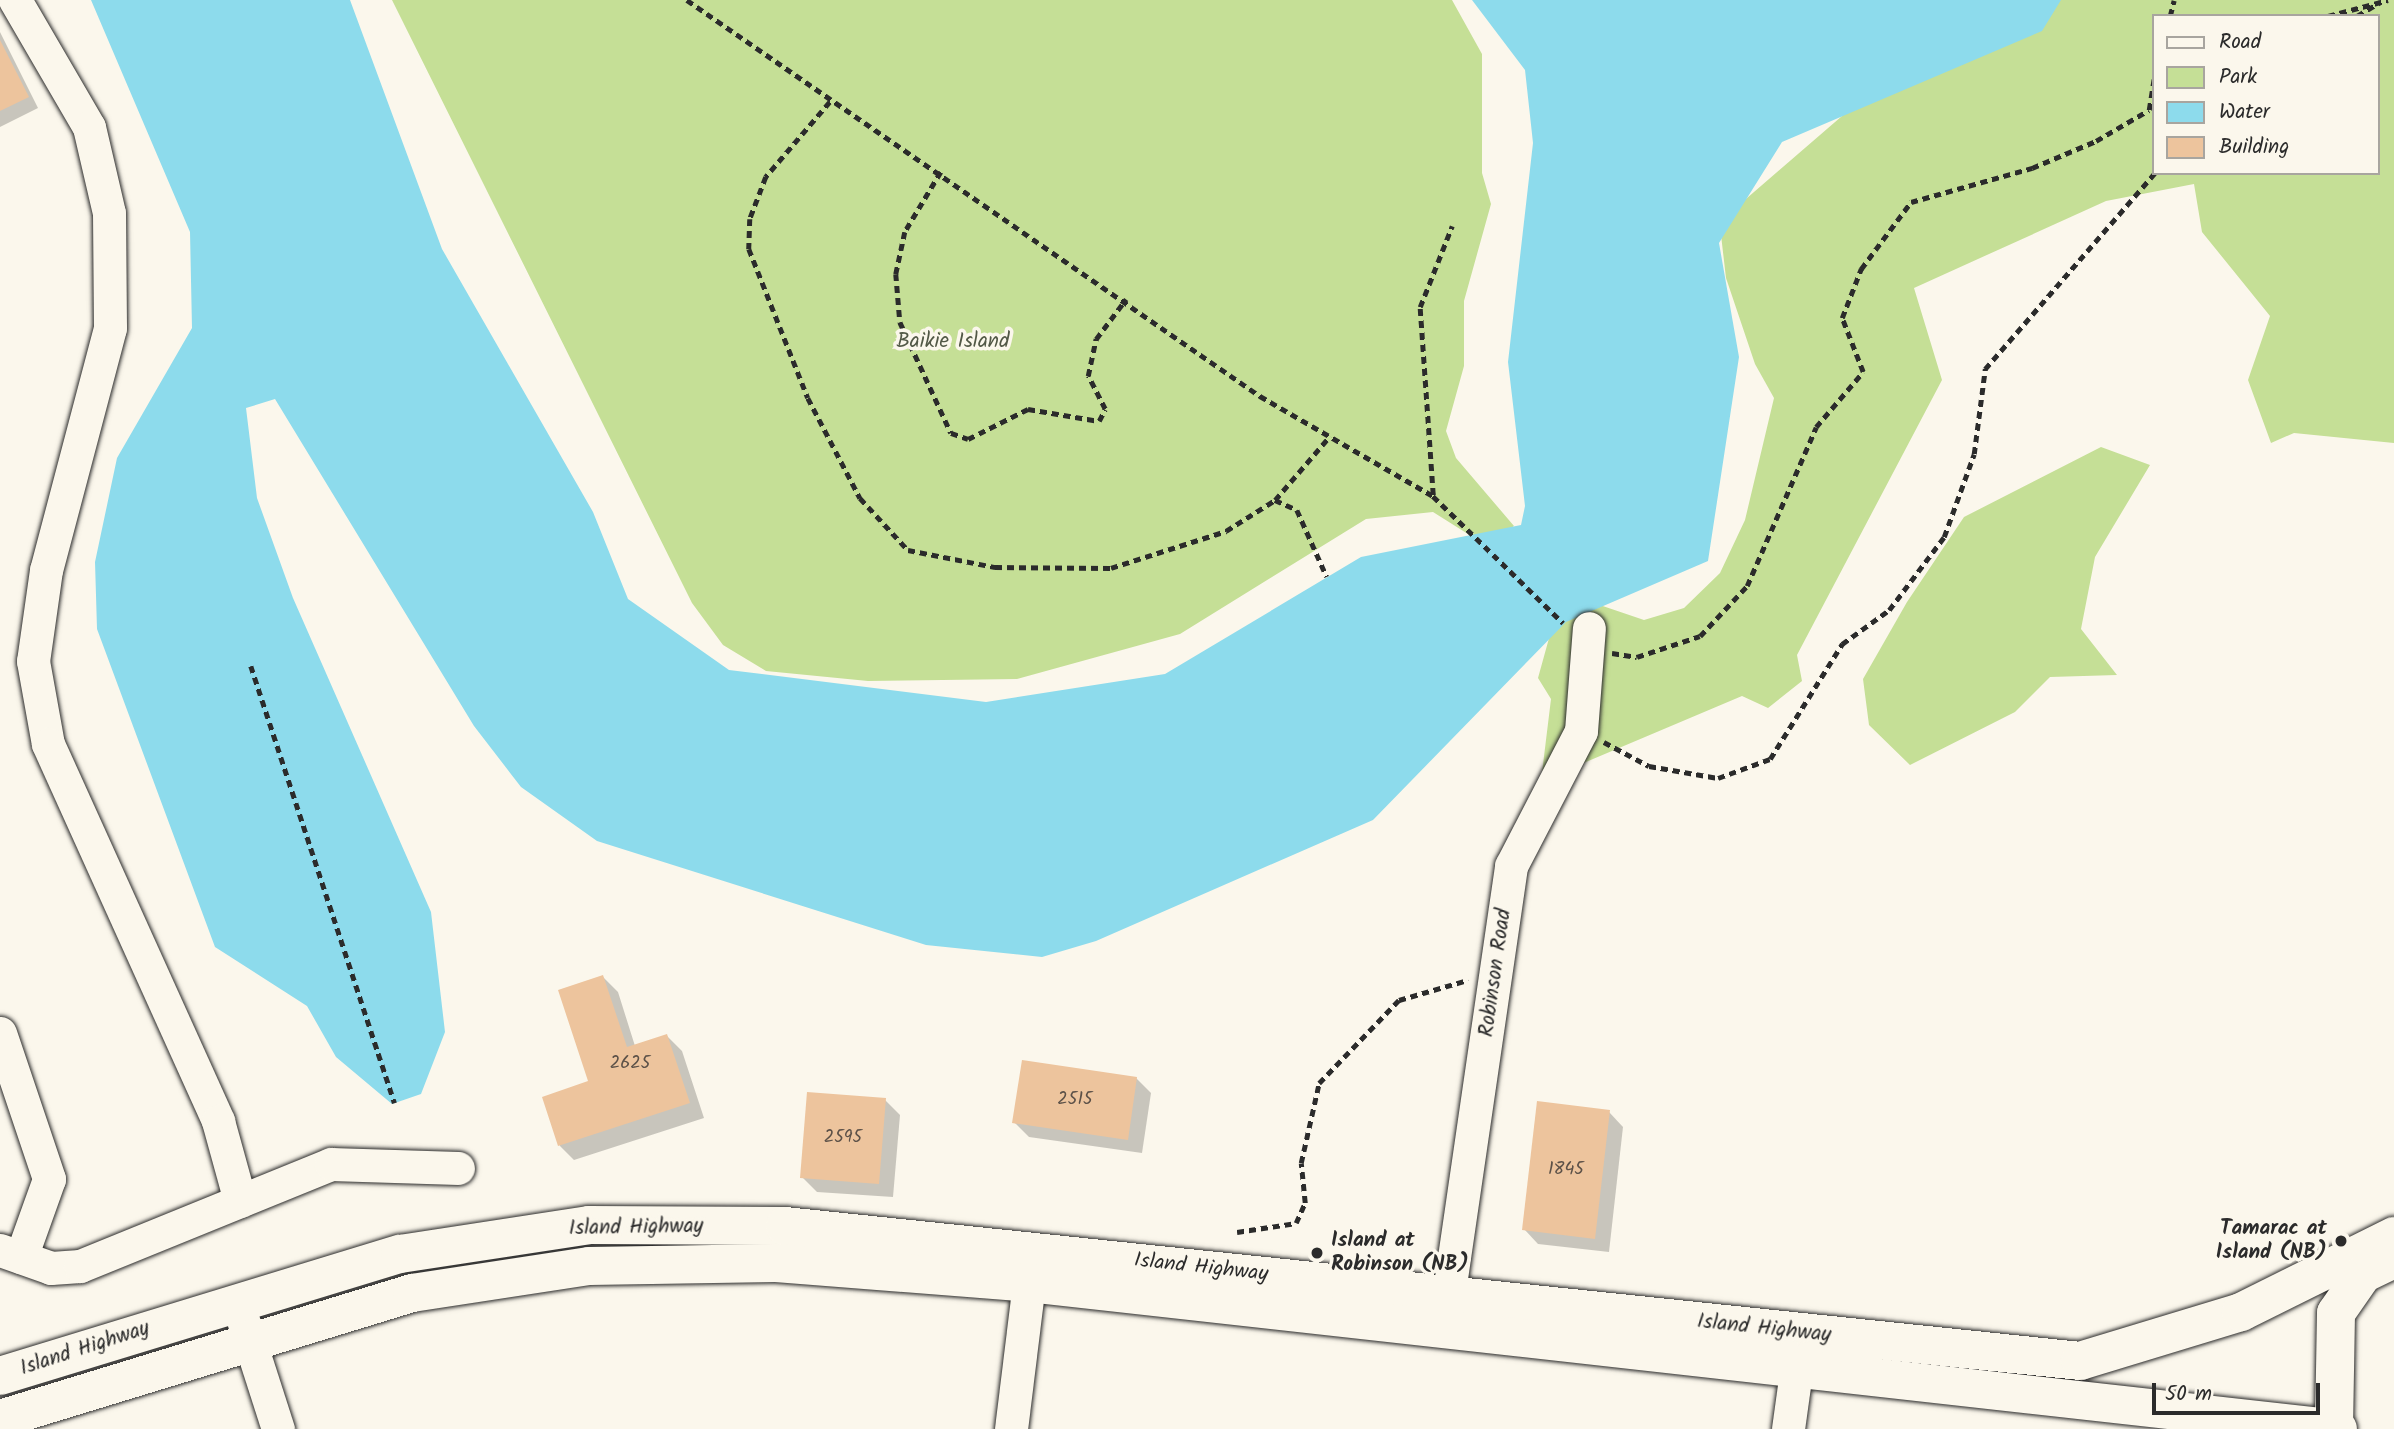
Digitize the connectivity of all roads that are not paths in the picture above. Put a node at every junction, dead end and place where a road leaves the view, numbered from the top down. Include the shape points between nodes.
1 (15, 0) edge
2 (1589, 639) road end
3 (0, 1033) edge
4 (458, 1168) dead end
5 (240, 1201) junction
6 (2394, 1236) edge
7 (10, 1253) edge
8 (2394, 1259) edge
9 (1029, 1283) junction
10 (1450, 1292) junction
11 (237, 1301) junction
12 (1443, 1332) junction
13 (1801, 1334) junction
14 (249, 1339) junction
15 (1795, 1373) junction
16 (0, 1376) edge
17 (0, 1419) edge
18 (278, 1429) edge
19 (1011, 1429) edge
20 (1788, 1429) edge
21 (2336, 1429) edge

1 - 5 street via 89,127 109,213 110,328 46,570 33,661 48,744 218,1121
2 - 10 street, Robinson Road via 1581,731 1511,866
3 - 7 street via 49,1179
4 - 5 street via 331,1164
5 - 7 street via 80,1266 51,1268
6 - 13 main road, Island Highway via 2241,1312 2080,1361
8 - 21 main road via 2363,1274 2336,1313
9 - 12 main road, Island Highway
9 - 14 main road, Island Highway via 776,1263 589,1266 412,1293
9 - 19 street
10 - 11 main road, Island Highway via 785,1227 589,1225 400,1254
10 - 12 street, Robinson Road
10 - 13 main road, Island Highway
11 - 14 street
11 - 16 main road, Island Highway
12 - 15 main road, Island Highway
13 - 15 street
14 - 17 main road, Island Highway
14 - 18 street
15 - 20 street
15 - 21 main road, Island Highway

